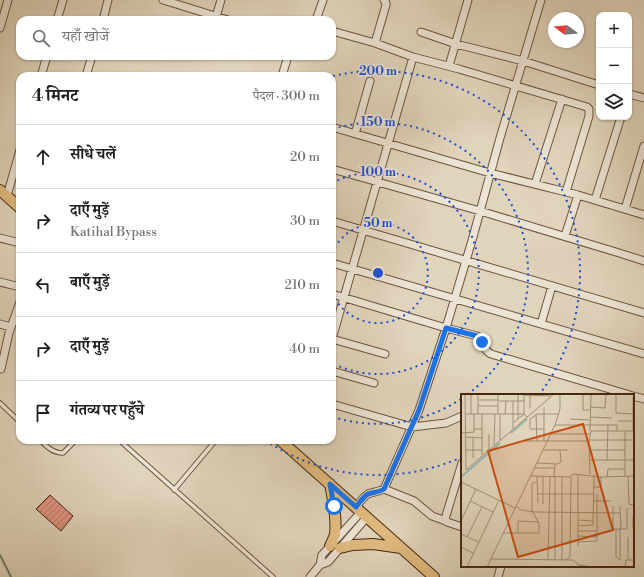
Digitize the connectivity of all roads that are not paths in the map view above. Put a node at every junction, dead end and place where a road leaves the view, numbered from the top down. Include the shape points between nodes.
1 (8, 0) edge
2 (63, 0) edge
3 (108, 0) edge
4 (163, 0) edge
5 (221, 0) edge
6 (323, 0) edge
7 (384, 0) edge
8 (468, 0) edge
9 (541, 0) edge
10 (58, 16) edge
11 (104, 16) edge
12 (213, 16) edge
13 (216, 16) edge
14 (317, 16) edge
15 (0, 28) edge
16 (336, 32) edge
17 (421, 32) dead end
18 (375, 43) junction
19 (456, 44) junction
20 (413, 57) junction
21 (46, 60) edge
22 (91, 60) edge
23 (287, 60) edge
24 (522, 61) junction
25 (449, 66) junction
26 (42, 72) edge
27 (87, 72) edge
28 (283, 72) edge
29 (370, 81) dead end
30 (596, 83) edge
31 (516, 85) junction
32 (632, 95) edge
33 (644, 98) edge
34 (562, 99) junction
35 (620, 120) edge
36 (336, 128) edge
37 (355, 134) junction
38 (388, 143) junction
39 (644, 146) edge
40 (16, 160) edge
41 (336, 170) edge
42 (490, 173) junction
43 (376, 182) junction
44 (535, 184) junction
45 (566, 192) junction
46 (3, 193) edge
47 (578, 195) junction
48 (595, 200) junction
49 (16, 204) edge
50 (625, 209) junction
51 (480, 211) junction
52 (644, 214) edge
53 (336, 222) edge
54 (363, 230) junction
55 (565, 236) junction
56 (0, 238) edge
57 (16, 243) edge
58 (466, 260) junction
59 (644, 261) edge
60 (336, 264) edge
61 (352, 269) junction
62 (0, 282) edge
63 (16, 286) edge
64 (552, 286) junction
65 (336, 295) edge
66 (344, 297) junction
67 (454, 298) junction
68 (644, 313) edge
69 (16, 314) edge
70 (0, 324) edge
71 (541, 324) junction
72 (336, 325) edge
73 (11, 328) junction
74 (446, 328) junction
75 (336, 340) edge
76 (385, 354) dead end
77 (644, 354) edge
78 (1, 369) edge
79 (336, 372) edge
80 (374, 383) dead end
81 (629, 394) edge
82 (634, 396) edge
83 (644, 399) edge
84 (0, 403) edge
85 (336, 405) edge
86 (461, 416) edge
87 (16, 418) edge
88 (412, 427) junction
89 (44, 444) edge
90 (72, 444) edge
91 (123, 444) edge
92 (213, 444) edge
93 (285, 444) edge
94 (461, 470) edge
95 (330, 484) junction
96 (459, 484) edge
97 (384, 489) junction
98 (174, 490) junction
99 (361, 512) junction
100 (446, 521) junction
101 (461, 527) edge
102 (335, 547) junction
103 (401, 548) junction
104 (501, 567) edge
105 (273, 577) edge
106 (310, 577) edge
107 (434, 577) edge
108 (498, 577) edge

1 - 15 street
2 - 10 street
3 - 11 street
4 - 12 street
5 - 13 street
6 - 14 street
7 - 18 street via 386,5
8 - 19 street
9 - 24 street
16 - 18 street
17 - 19 street
18 - 20 street
19 - 24 street
19 - 25 street
20 - 25 street
20 - 38 street
21 - 26 street
22 - 27 street
23 - 28 street
24 - 30 street
24 - 31 street
25 - 31 street
29 - 37 street
31 - 34 street
31 - 42 street
32 - 33 street
34 - 44 street
34 - 45 street via 589,109
35 - 48 street
36 - 37 street
37 - 38 street
38 - 42 street
38 - 43 street
39 - 50 street
40 - 46 street
41 - 43 street
42 - 44 street
42 - 51 street
43 - 51 street
43 - 54 street
44 - 45 street
45 - 47 street
46 - 49 main road
47 - 48 street
47 - 55 street
48 - 50 street
50 - 52 street
51 - 55 street
51 - 58 street
53 - 54 street
54 - 58 street
54 - 61 street
55 - 59 street
56 - 57 street
58 - 64 street
58 - 67 street
60 - 61 street
61 - 66 street
61 - 67 street
62 - 63 street
64 - 68 street
64 - 71 street
65 - 66 street
66 - 72 street
66 - 74 street
67 - 71 street
67 - 74 street
69 - 73 street
70 - 73 street
71 - 77 street
73 - 78 street
74 - 81 street via 477,336 484,349 491,354
74 - 88 street
75 - 76 street
79 - 80 street
82 - 83 street
84 - 87 lane
85 - 88 street
86 - 88 street via 446,423
88 - 97 street
89 - 90 lane via 52,451 63,453
91 - 98 lane
92 - 98 lane
93 - 95 main road
94 - 96 street
95 - 99 main road
95 - 102 main road via 334,506
96 - 100 street
97 - 99 street via 363,499
97 - 100 street via 414,500 432,516
98 - 105 lane
99 - 102 street
99 - 103 main road
100 - 101 street
102 - 103 main road via 373,544
102 - 106 street via 322,556 320,565
103 - 107 main road
104 - 108 street

